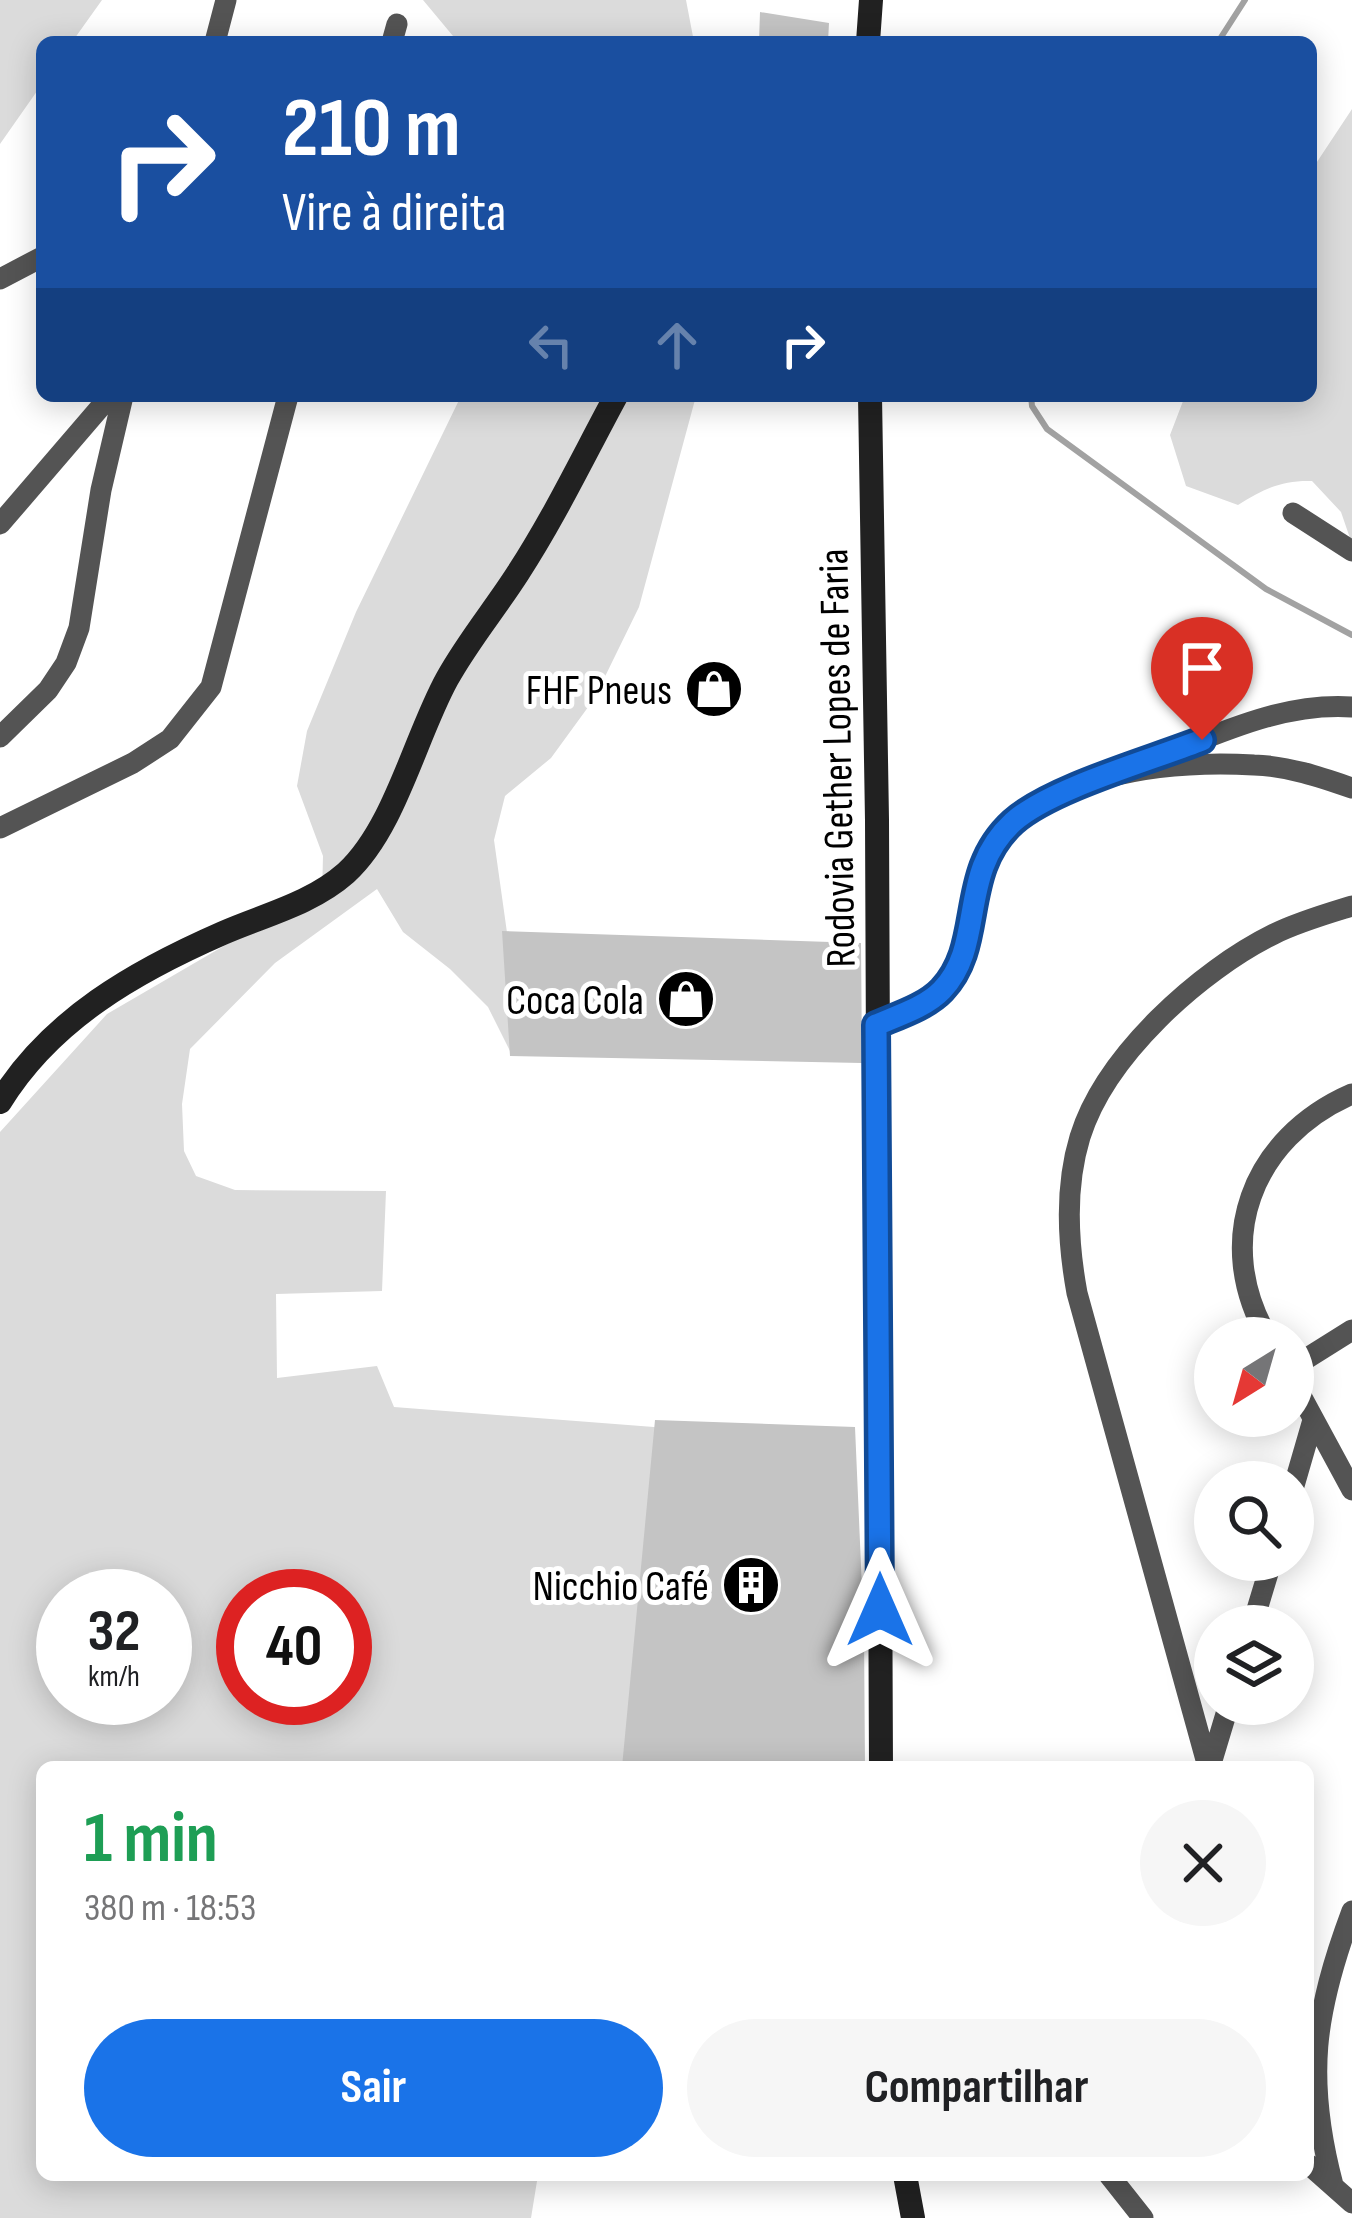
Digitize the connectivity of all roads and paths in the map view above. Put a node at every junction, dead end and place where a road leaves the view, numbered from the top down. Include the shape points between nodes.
1 (226, 0) edge
2 (871, 0) edge
3 (217, 36) edge
4 (868, 36) edge
5 (36, 260) edge
6 (0, 279) edge
7 (105, 402) edge
8 (122, 402) edge
9 (286, 402) edge
10 (613, 402) edge
11 (870, 402) edge
12 (1293, 513) dead end
13 (0, 524) edge
14 (1352, 551) edge
15 (1352, 706) edge
16 (0, 737) edge
17 (1120, 772) junction
18 (1352, 788) edge
19 (0, 828) edge
20 (1352, 906) edge
21 (876, 1025) junction
22 (1352, 1094) edge
23 (0, 1102) edge
24 (1256, 1317) edge
25 (1352, 1330) edge
26 (1314, 1354) edge
27 (1314, 1422) edge
28 (1352, 1490) edge
29 (1222, 1725) edge
30 (881, 1761) edge
31 (1207, 1761) edge
32 (1211, 1761) edge
33 (1352, 1911) edge
34 (1314, 2169) edge
35 (906, 2181) edge
36 (1114, 2181) edge
37 (1333, 2186) junction
38 (1352, 2203) edge
39 (913, 2218) edge
40 (1143, 2218) edge

1 - 3 street
2 - 4 street
5 - 6 street
7 - 13 street
8 - 16 street via 73,646 48,690
9 - 19 street via 211,687 170,739
10 - 23 street via 542,535 445,682 382,821 350,870 306,900 108,991 24,1067
11 - 21 street, Rodovia Gether Lopes de Faria
12 - 14 street
15 - 17 street via 1294,709
17 - 18 street via 1257,765
17 - 21 street via 1014,821 984,861 951,976 929,1000
20 - 31 street via 1271,935 1172,1005 1106,1082 1073,1168 1077,1293
21 - 30 street, Rodovia Gether Lopes de Faria
22 - 24 street via 1320,1108 1268,1161 1240,1254
25 - 26 street
27 - 28 street
29 - 32 street
33 - 37 street via 1315,2056 1320,2137
34 - 37 street
35 - 39 street
36 - 40 street
37 - 38 street

